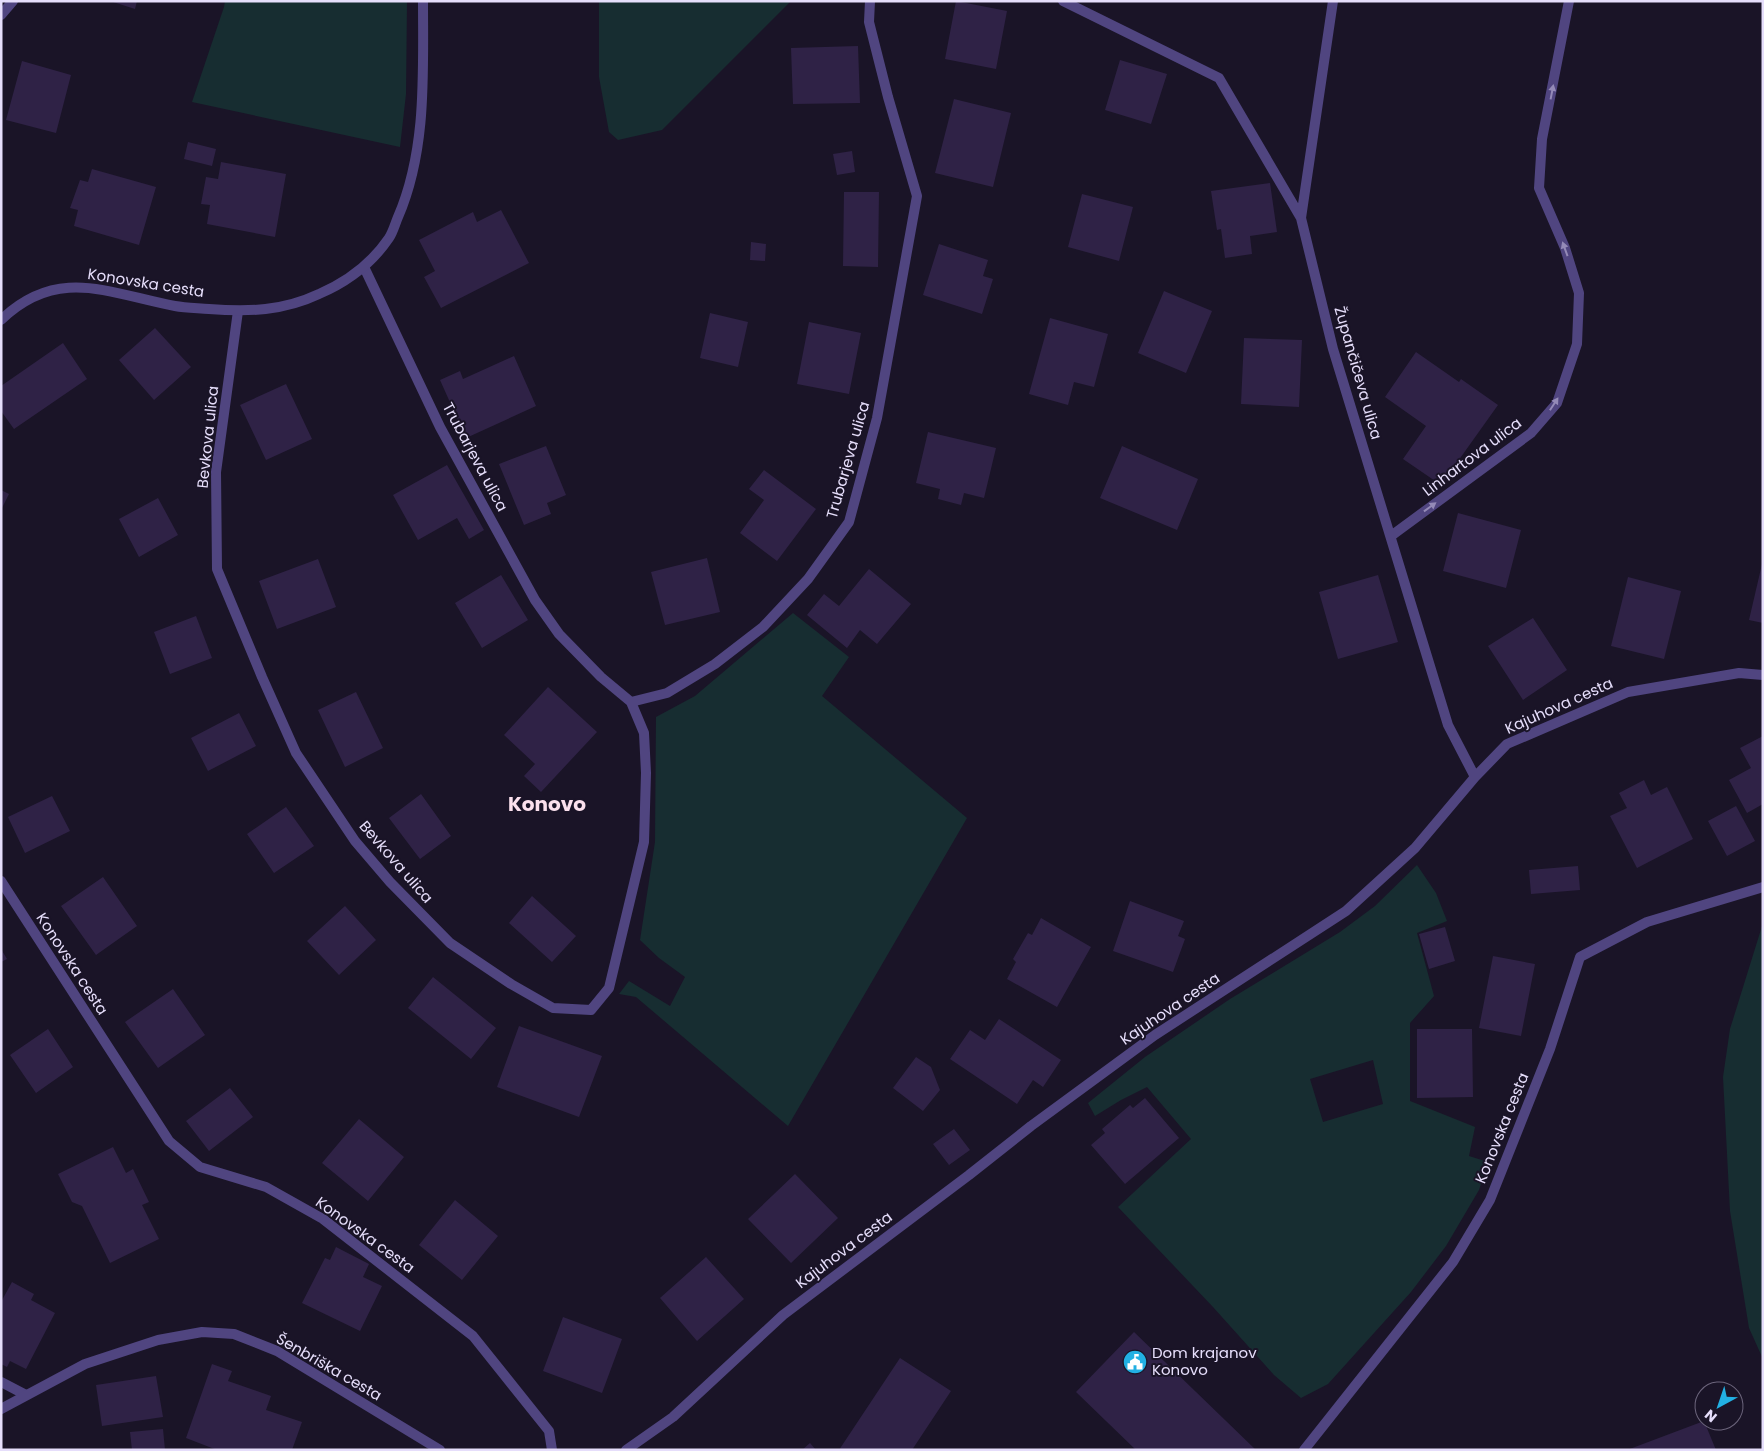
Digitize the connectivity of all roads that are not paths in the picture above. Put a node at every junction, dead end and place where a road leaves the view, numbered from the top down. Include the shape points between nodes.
1 (13, 1) edge
2 (423, 1) edge
3 (870, 1) edge
4 (1063, 1) edge
5 (1333, 1) edge
6 (1569, 1) edge
7 (1, 15) edge
8 (1301, 218) junction
9 (364, 267) junction
10 (238, 311) junction
11 (1, 320) edge
12 (1391, 536) junction
13 (1763, 675) edge
14 (631, 702) junction
15 (1475, 776) junction
16 (1, 882) edge
17 (1763, 888) edge
18 (1, 1382) edge
19 (26, 1396) junction
20 (1, 1409) edge
21 (440, 1450) edge
22 (552, 1450) edge
23 (626, 1450) edge
24 (1304, 1450) edge

1 - 7 street
2 - 9 street, Konovska cesta via 423,78 417,153 405,200 389,237
3 - 14 street, Trubarjeva ulica via 869,22 917,196 877,418 849,522 808,579 763,627 715,664 667,693
4 - 8 street, Župančičeva ulica via 1219,78
5 - 8 street, Župančičeva ulica
12 -> 6 street, Linhartova ulica via 1531,433 1557,403 1577,344 1579,293 1565,248 1539,188 1542,139
8 - 12 street, Župančičeva ulica via 1334,349
9 - 10 street, Konovska cesta via 333,288 306,300 279,309
9 - 14 street, Trubarjeva ulica via 440,427 535,600 559,634
10 - 11 street, Konovska cesta via 177,307 96,288 61,287 30,298
10 - 14 street, Bevkova ulica via 216,472 217,569 296,753 355,841 450,943 553,1008 591,1010 609,988 644,842 644,733
12 - 15 street via 1448,725
13 - 15 street, Kajuhova cesta via 1739,673 1628,692 1507,744
15 - 23 street, Kajuhova cesta via 1416,848 1346,912 1155,1035 1031,1126 783,1315 673,1417
16 - 22 street, Konovska cesta via 169,1141 200,1167 266,1187 323,1219 473,1336 549,1431
17 - 24 street, Konovska cesta via 1647,922 1580,957 1550,1049 1490,1200 1453,1262
18 - 19 street
19 - 20 street, Šenbriška cesta
19 - 21 street, Šenbriška cesta via 85,1364 158,1340 202,1332 234,1334 277,1351

